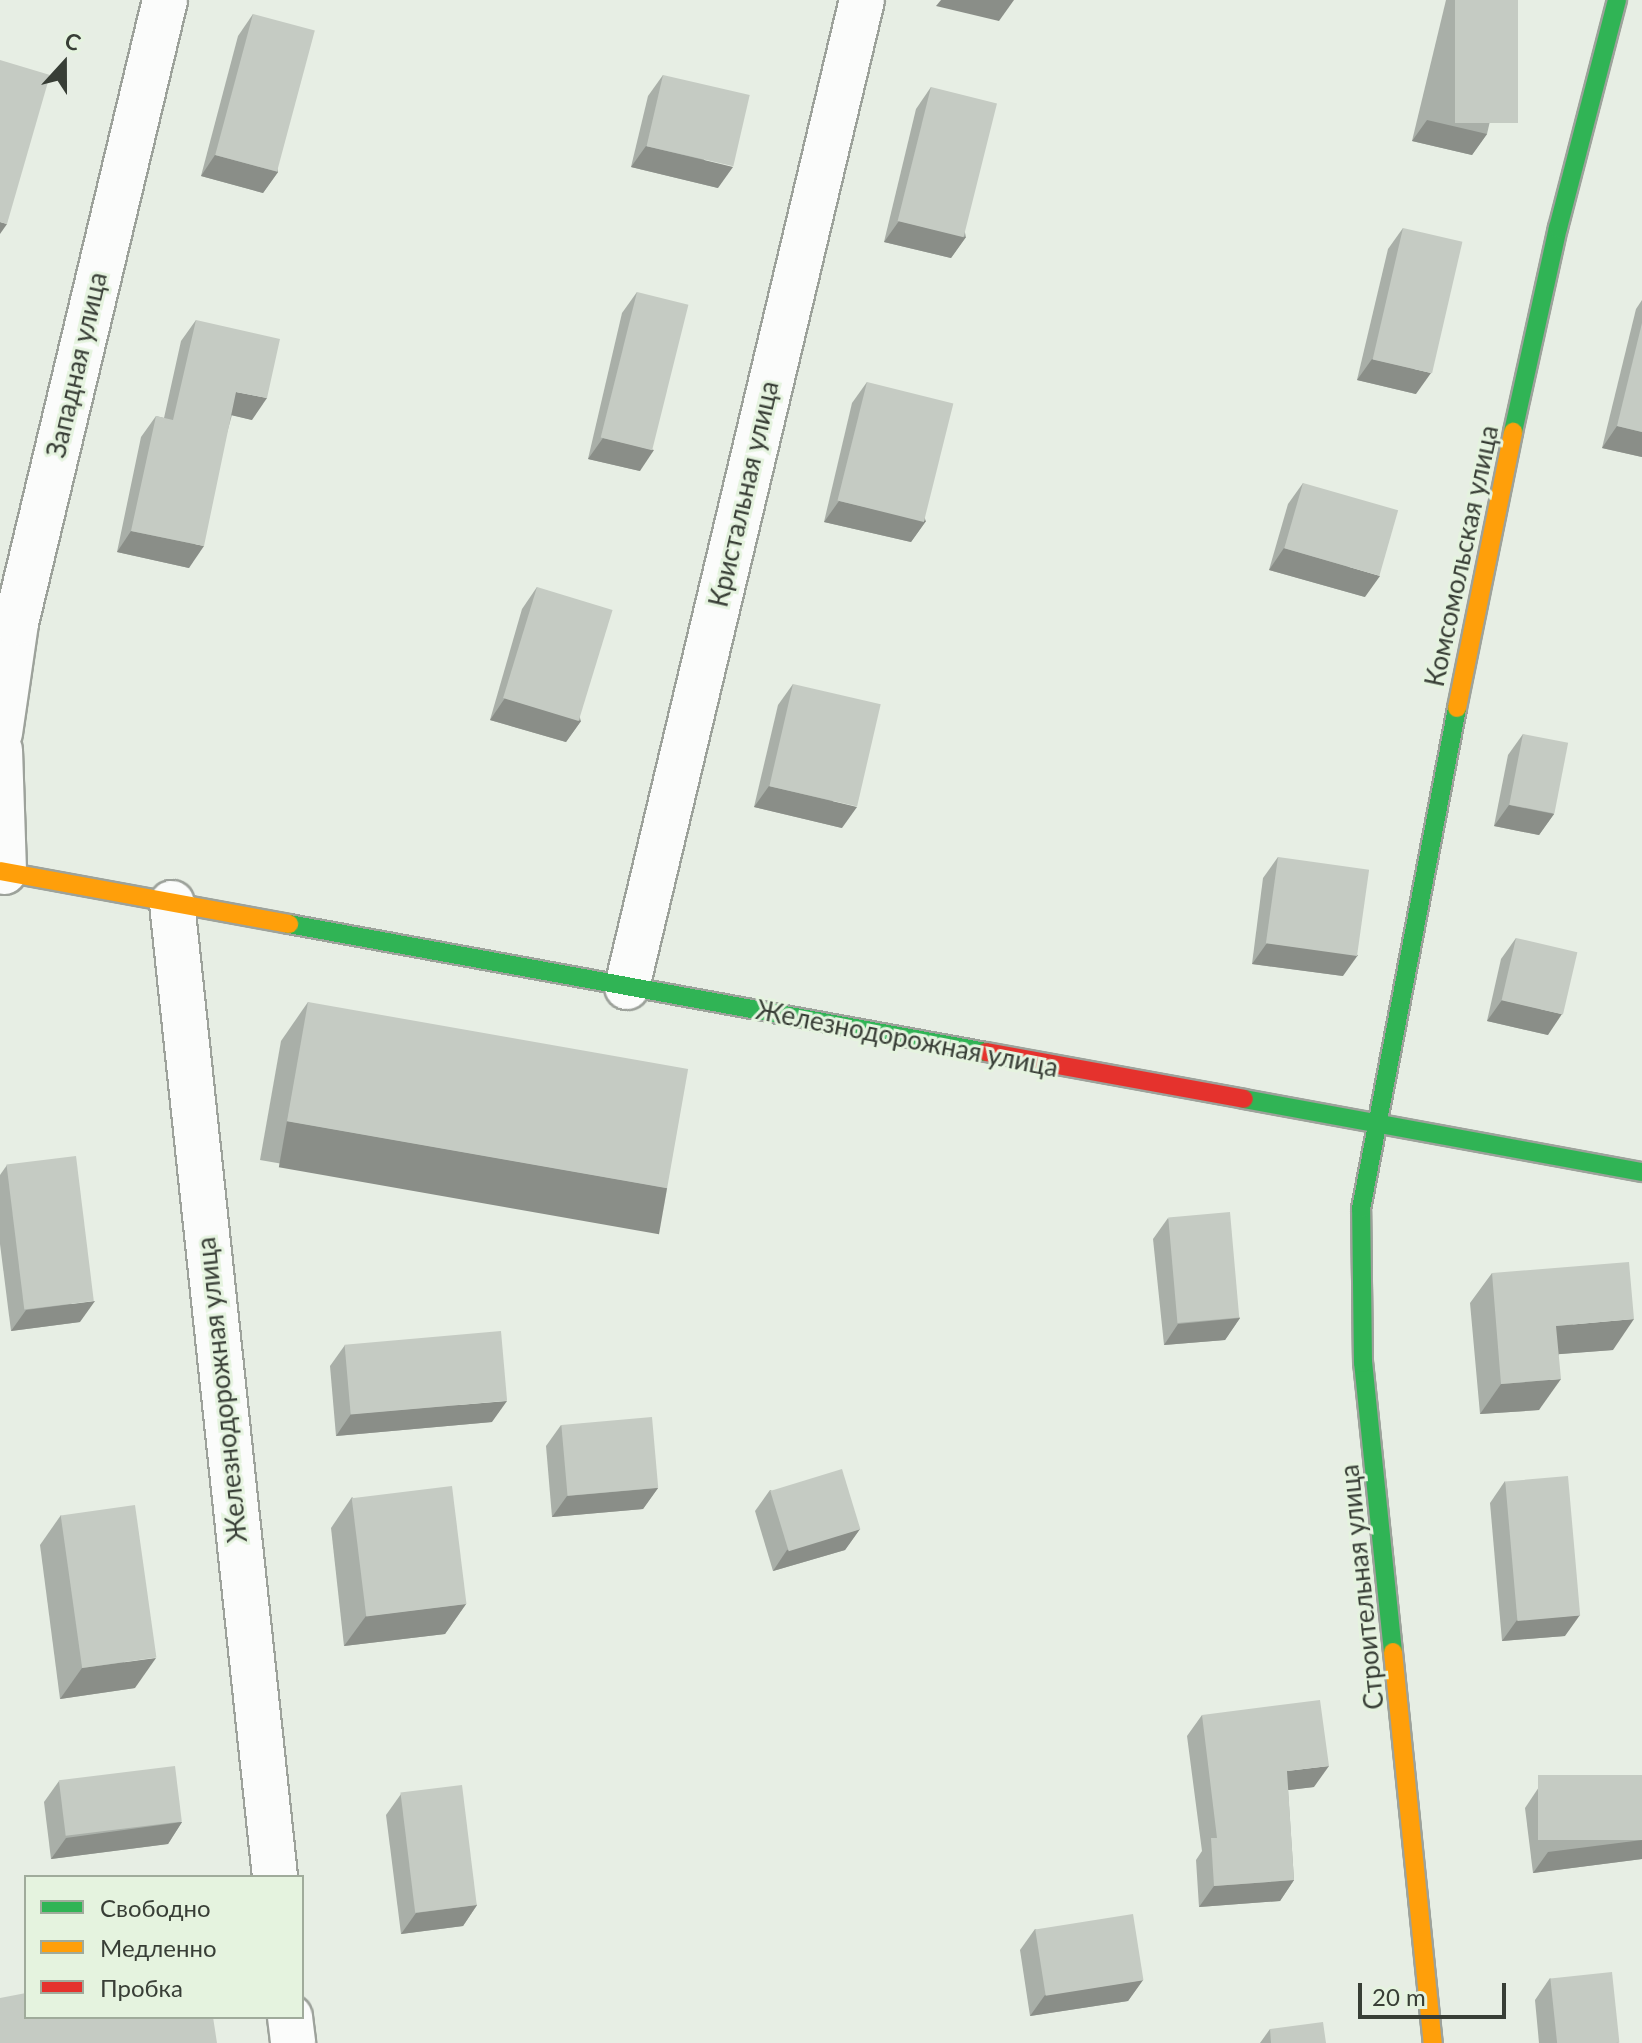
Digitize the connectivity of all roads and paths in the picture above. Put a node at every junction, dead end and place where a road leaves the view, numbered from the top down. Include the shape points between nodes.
1 (165, 0) edge
2 (862, 0) edge
3 (1617, 0) edge
4 (0, 733) edge
5 (0, 750) edge
6 (2, 871) edge
7 (172, 903) junction
8 (627, 987) junction
9 (1373, 1125) junction
10 (1642, 1172) edge
11 (275, 1875) edge
12 (290, 2019) edge
13 (293, 2043) edge
14 (1433, 2043) edge

1 - 4 street, Западная улица via 16,623
2 - 8 street, Кристальная улица
3 - 9 street, Комсомольская улица via 1558,228 1499,497
5 - 6 street
6 - 7 street, Железнодорожная улица
7 - 8 street, Железнодорожная улица
7 - 11 street, Железнодорожная улица
8 - 9 street, Железнодорожная улица
9 - 10 street, Железнодорожная улица
9 - 14 street, Строительная улица via 1361,1209 1363,1363
12 - 13 street

